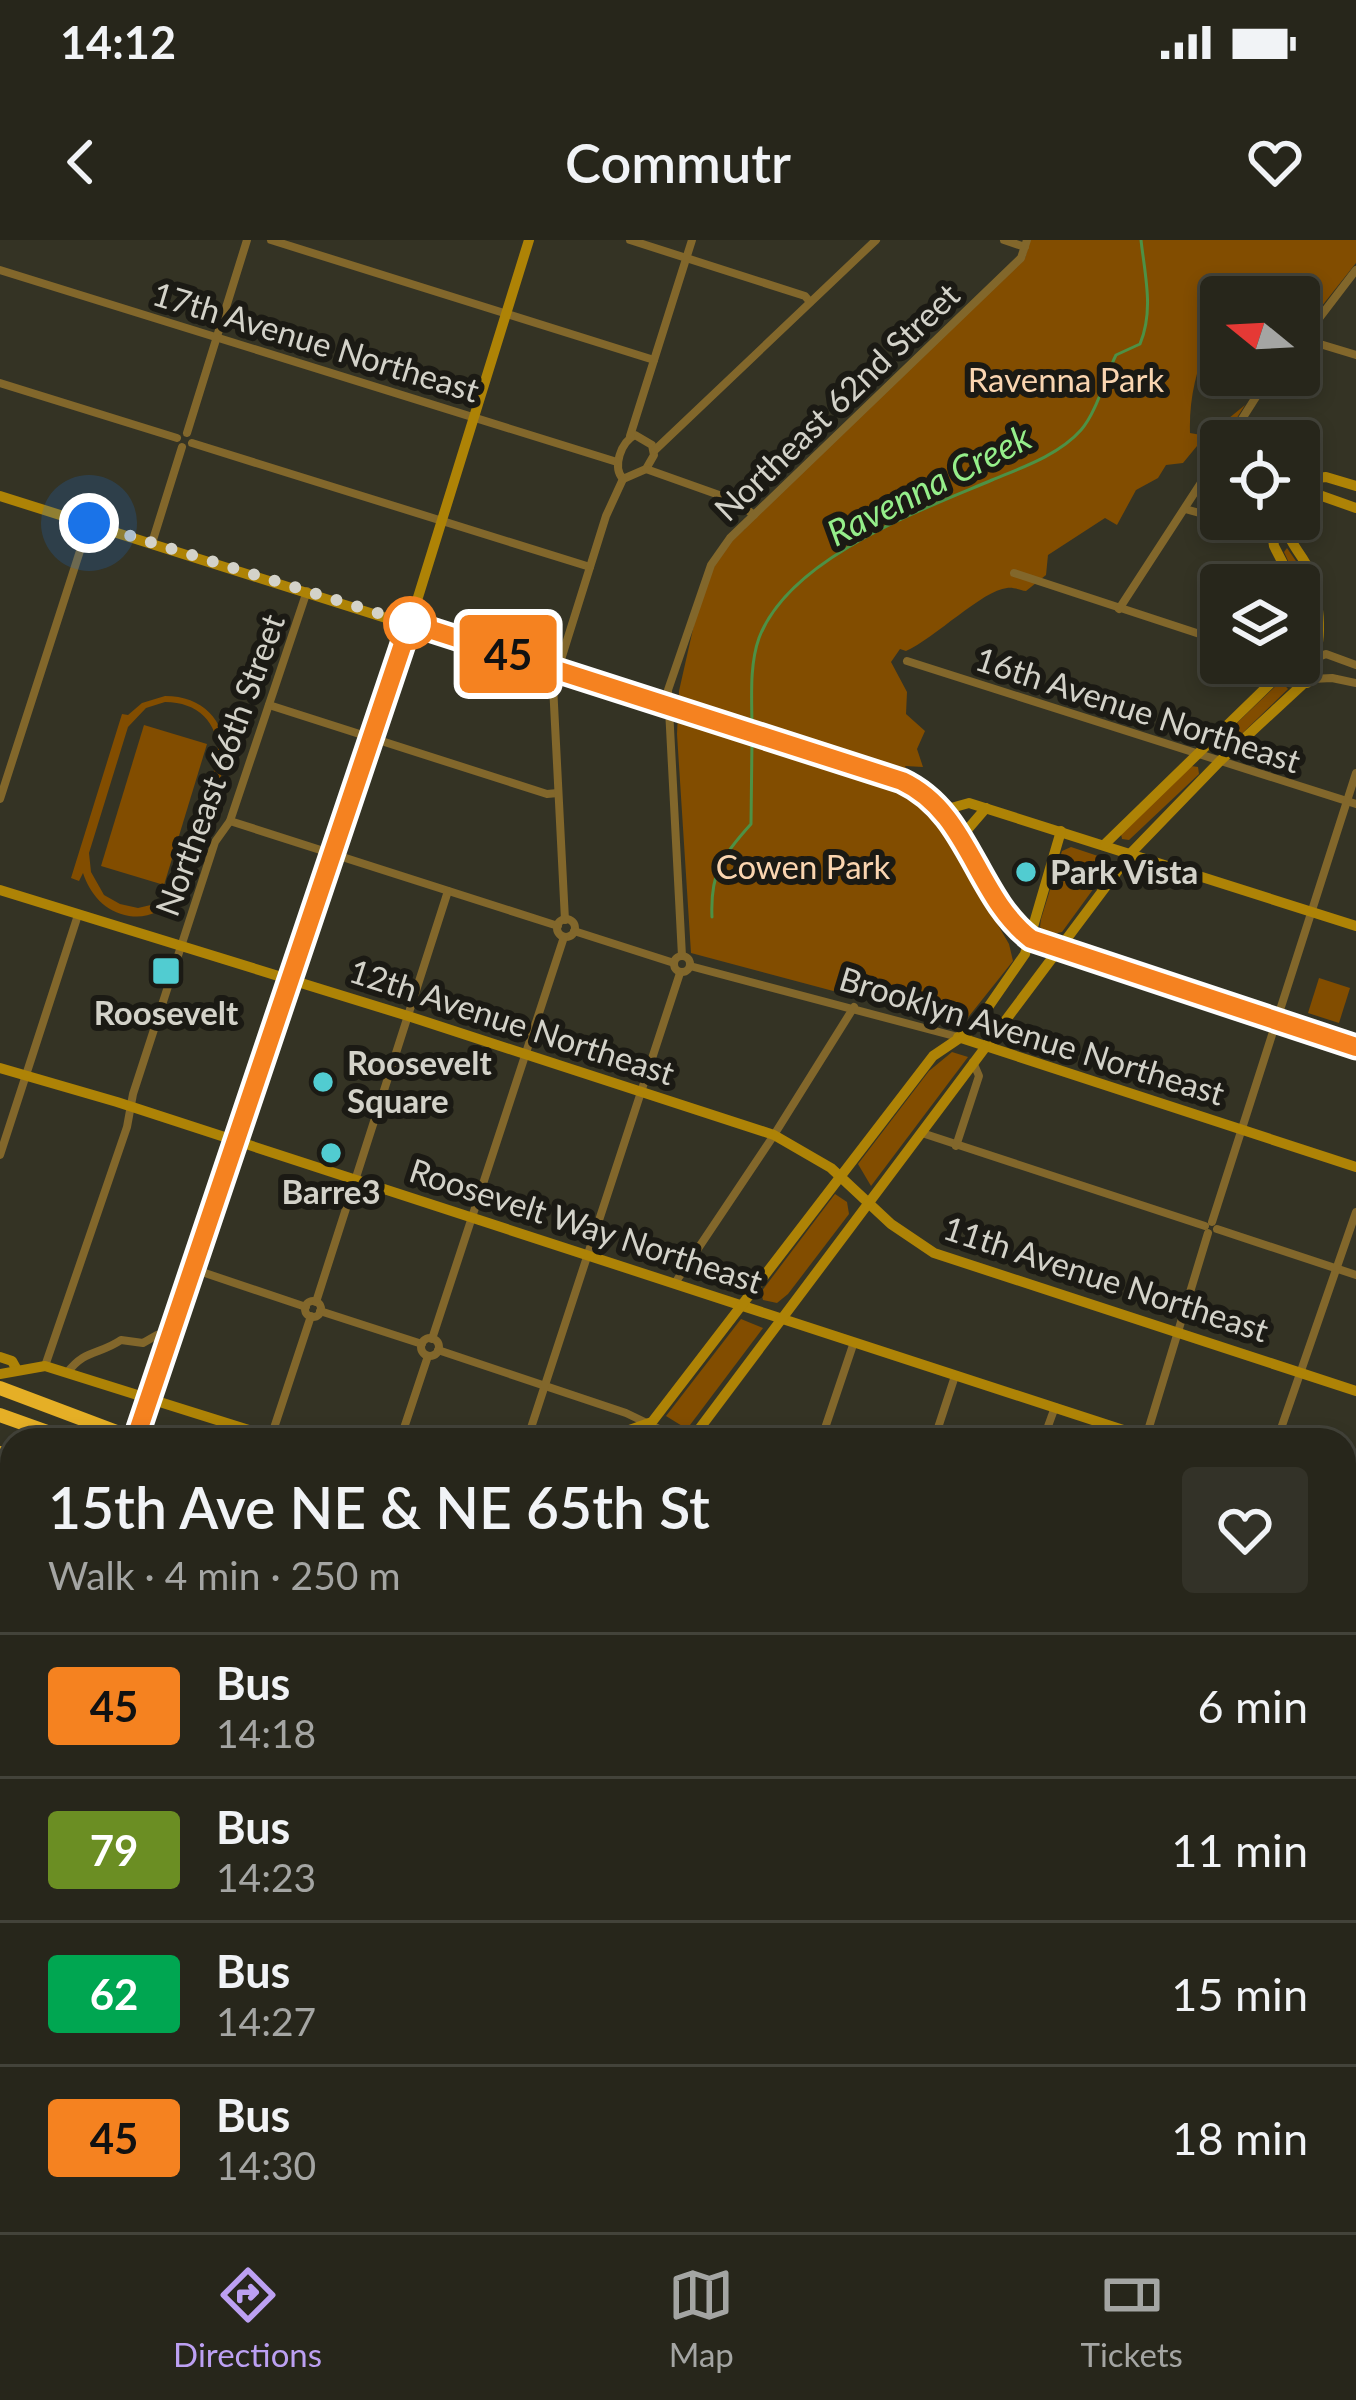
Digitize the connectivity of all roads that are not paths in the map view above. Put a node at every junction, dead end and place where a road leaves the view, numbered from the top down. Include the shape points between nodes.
1 (248, 240) edge
2 (271, 240) edge
3 (530, 240) edge
4 (630, 240) edge
5 (692, 240) edge
6 (876, 240) edge
7 (1004, 240) edge
8 (1026, 244) edge
9 (686, 258) junction
10 (0, 270) edge
11 (1356, 270) edge
12 (810, 302) junction
13 (507, 313) junction
14 (1320, 315) edge
15 (217, 337) junction
16 (1320, 344) edge
17 (1356, 355) edge
18 (654, 361) junction
19 (0, 383) edge
20 (475, 417) junction
21 (630, 436) junction
22 (185, 440) junction
23 (655, 450) junction
24 (617, 462) junction
25 (646, 469) junction
26 (1320, 478) edge
27 (623, 479) junction
28 (1200, 485) edge
29 (1356, 486) edge
30 (0, 496) edge
31 (1320, 497) edge
32 (1356, 508) edge
33 (1185, 509) junction
34 (1200, 513) edge
35 (754, 515) junction
36 (442, 520) junction
37 (89, 523) junction
38 (1291, 540) edge
39 (152, 543) junction
40 (590, 567) junction
41 (1014, 573) dead end
42 (307, 591) junction
43 (1119, 608) junction
44 (410, 623) junction
45 (1200, 634) edge
46 (1323, 650) junction
47 (1320, 653) edge
48 (907, 662) dead end
49 (1356, 665) edge
50 (558, 670) junction
51 (1320, 680) edge
52 (1356, 683) edge
53 (1267, 684) edge
54 (1304, 684) edge
55 (269, 705) junction
56 (668, 706) junction
57 (372, 738) junction
58 (1198, 755) junction
59 (1220, 761) junction
60 (1356, 772) edge
61 (557, 793) junction
62 (0, 799) edge
63 (1352, 803) edge
64 (986, 808) junction
65 (944, 810) junction
66 (230, 821) junction
67 (1061, 831) junction
68 (962, 837) junction
69 (1105, 844) junction
70 (332, 853) junction
71 (1131, 853) junction
72 (0, 890) edge
73 (448, 891) junction
74 (1312, 911) junction
75 (78, 915) junction
76 (562, 923) junction
77 (1356, 926) edge
78 (574, 931) junction
79 (563, 937) junction
80 (1031, 939) junction
81 (181, 946) junction
82 (1058, 949) junction
83 (678, 959) junction
84 (690, 966) junction
85 (680, 973) junction
86 (289, 980) junction
87 (854, 1007) junction
88 (408, 1016) junction
89 (1276, 1021) junction
90 (958, 1037) junction
91 (983, 1046) junction
92 (1356, 1047) edge
93 (526, 1054) junction
94 (973, 1061) junction
95 (0, 1068) edge
96 (27, 1075) junction
97 (641, 1092) junction
98 (130, 1107) junction
99 (1241, 1130) junction
100 (920, 1132) junction
101 (775, 1136) junction
102 (236, 1143) junction
103 (956, 1146) junction
104 (0, 1155) edge
105 (1356, 1166) edge
106 (840, 1175) junction
107 (355, 1180) junction
108 (856, 1189) joint
109 (869, 1201) junction
110 (1356, 1212) edge
111 (473, 1218) junction
112 (1211, 1227) junction
113 (588, 1254) junction
114 (1334, 1268) junction
115 (193, 1269) junction
116 (1356, 1275) edge
117 (675, 1283) junction
118 (741, 1305) junction
119 (313, 1309) junction
120 (781, 1318) junction
121 (1177, 1332) junction
122 (157, 1335) dead end
123 (432, 1339) junction
124 (854, 1342) junction
125 (422, 1344) junction
126 (438, 1350) junction
127 (428, 1355) junction
128 (0, 1357) edge
129 (41, 1366) junction
130 (17, 1370) junction
131 (1299, 1372) junction
132 (67, 1373) junction
133 (0, 1374) edge
134 (955, 1376) junction
135 (545, 1385) junction
136 (0, 1388) edge
137 (1356, 1390) edge
138 (149, 1399) junction
139 (1054, 1407) junction
140 (0, 1415) edge
141 (652, 1422) junction
142 (36, 1428) edge
143 (105, 1428) edge
144 (140, 1428) edge
145 (243, 1428) edge
146 (279, 1428) edge
147 (404, 1428) edge
148 (531, 1428) edge
149 (635, 1428) edge
150 (663, 1428) edge
151 (695, 1428) edge
152 (825, 1428) edge
153 (938, 1428) edge
154 (1047, 1428) edge
155 (1117, 1428) edge
156 (1153, 1428) edge
157 (1280, 1428) edge

1 - 15 street
2 - 13 street
3 - 13 main road
4 - 9 street
5 - 9 street
6 - 12 street
7 - 8 street
8 - 35 street, Northeast 62nd Street via 1021,258
9 - 12 street
9 - 18 street
10 - 15 street, 17th Avenue Northeast
11 - 14 street
12 - 23 street
13 - 18 street
13 - 20 main road
15 - 20 street, 17th Avenue Northeast
15 - 22 street
16 - 17 street
18 - 21 street
19 - 22 street
20 - 24 street, 17th Avenue Northeast
20 - 36 main road
21 - 23 street
21 - 24 street
22 - 36 street
22 - 39 street
23 - 25 street
24 - 27 street
25 - 27 street
25 - 35 street
26 - 29 main road
27 - 40 street
28 - 33 street
30 - 37 main road
31 - 32 main road
33 - 34 street
33 - 43 street
35 - 56 street, Northeast 62nd Street via 711,566
36 - 40 street
36 - 44 main road
37 - 39 main road
37 - 62 street
38 - 46 main road via 1310,572
39 - 42 main road
40 - 50 street
41 - 43 street
42 - 44 main road
42 - 55 street, Northeast 66th Street
43 - 45 street
44 - 50 main road
44 - 57 main road
46 - 47 main road
46 - 49 street
48 - 58 street, 16th Avenue Northeast
50 - 56 main road
50 - 61 street
51 - 52 street
53 - 58 main road
54 - 59 main road
55 - 57 street
55 - 66 street, Northeast 66th Street
56 - 65 main road via 886,776
56 - 83 street, Northeast 62nd Street
57 - 61 street
57 - 70 main road
58 - 59 street, 16th Avenue Northeast
58 - 69 main road
59 - 63 street, 16th Avenue Northeast
59 - 71 main road
60 - 63 street
61 - 76 street
63 - 74 street
64 - 65 main road via 961,803
64 - 67 main road
64 - 68 main road
65 - 68 main road
66 - 70 street
66 - 81 street, Northeast 66th Street via 215,842
67 - 69 main road
67 - 80 main road
68 - 80 main road via 1008,916
69 - 71 main road
70 - 73 street
70 - 86 main road
71 - 74 main road
71 - 82 main road
72 - 75 main road, 12th Avenue Northeast
73 - 76 street
73 - 88 street
74 - 77 main road
74 - 89 street
75 - 81 main road, 12th Avenue Northeast
75 - 96 street
76 - 78 street via 573,923
76 - 79 street
78 - 79 street
78 - 83 street
79 - 93 street
80 - 82 main road
80 - 90 main road via 980,1020
81 - 86 main road, 12th Avenue Northeast
81 - 98 street, Northeast 66th Street
82 - 89 main road
82 - 91 main road
83 - 84 street
83 - 85 street
84 - 85 street
84 - 87 street, Brooklyn Avenue Northeast
85 - 97 street
86 - 88 main road, 12th Avenue Northeast
86 - 102 main road
87 - 90 street, Brooklyn Avenue Northeast
87 - 101 street
88 - 93 main road, 12th Avenue Northeast
88 - 107 street
89 - 92 main road
89 - 99 street
90 - 91 main road, Brooklyn Avenue Northeast
90 - 106 main road via 933,1056
91 - 94 main road
91 - 99 main road, Brooklyn Avenue Northeast
93 - 97 main road, 12th Avenue Northeast
93 - 111 street
94 - 100 main road
94 - 103 street via 979,1076
95 - 96 main road, Roosevelt Way Northeast
96 - 98 main road, Roosevelt Way Northeast
96 - 104 street
97 - 101 main road, 12th Avenue Northeast
97 - 113 street
98 - 102 main road, Roosevelt Way Northeast
98 - 129 street, Northeast 66th Street
99 - 105 main road, Brooklyn Avenue Northeast
99 - 112 street
100 - 103 street
100 - 109 main road
101 - 106 main road, 12th Avenue Northeast
101 - 117 street
102 - 107 main road, Roosevelt Way Northeast
102 - 115 main road
103 - 112 street
106 - 108 main road, 12th Avenue Northeast
106 - 118 main road
107 - 111 main road, Roosevelt Way Northeast
107 - 119 street
108 - 109 main road, 11th Avenue Northeast
109 - 120 main road
109 - 121 main road, 11th Avenue Northeast via 934,1252
110 - 114 street
111 - 113 main road, Roosevelt Way Northeast
111 - 123 street
112 - 114 street
112 - 121 street
113 - 117 main road, Roosevelt Way Northeast
113 - 135 street
114 - 116 street
114 - 131 street
115 - 119 street
115 - 138 main road
117 - 118 main road, Roosevelt Way Northeast
118 - 120 main road, Roosevelt Way Northeast
118 - 141 main road
119 - 125 street
119 - 146 street
120 - 124 main road, Roosevelt Way Northeast
120 - 151 main road
121 - 131 main road, 11th Avenue Northeast
121 - 156 street
122 - 132 street via 80,1356
123 - 125 street
123 - 126 street
124 - 134 main road, Roosevelt Way Northeast
124 - 152 street
125 - 127 street
126 - 127 street
126 - 135 street
127 - 147 street
128 - 130 main road
129 - 130 main road
129 - 132 main road
130 - 133 main road
131 - 137 main road, 11th Avenue Northeast
131 - 157 street
132 - 138 main road
134 - 139 main road, Roosevelt Way Northeast
134 - 153 street
135 - 141 street
135 - 148 street
136 - 143 highway, bridge
138 - 144 main road
138 - 145 main road
139 - 154 street
139 - 155 main road, Roosevelt Way Northeast
140 - 142 highway
141 - 149 main road
141 - 150 street

